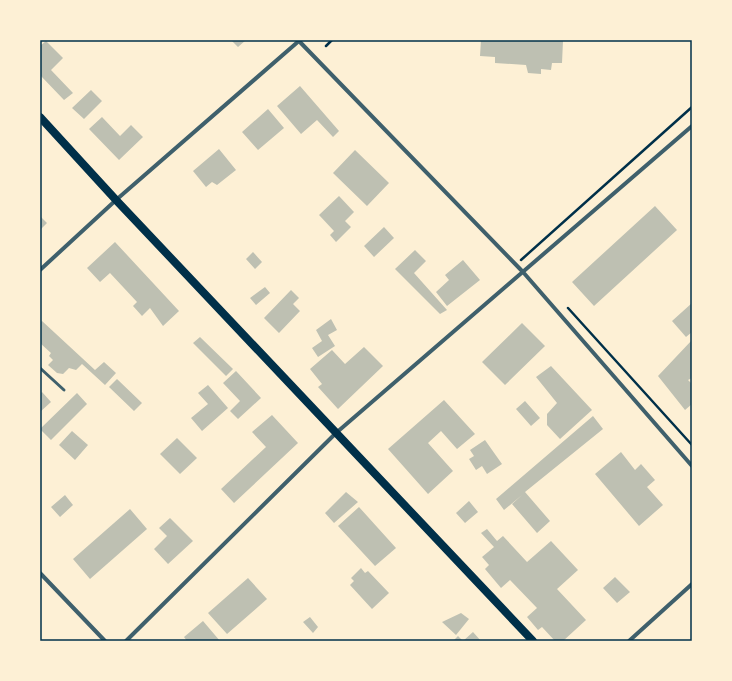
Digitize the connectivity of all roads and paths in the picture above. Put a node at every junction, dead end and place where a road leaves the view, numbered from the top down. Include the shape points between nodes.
1 (299, 40) edge
2 (332, 40) edge
3 (326, 46) dead end
4 (692, 107) edge
5 (40, 116) edge
6 (692, 126) edge
7 (116, 200) junction
8 (522, 258) junction
9 (516, 264) junction
10 (530, 266) junction
11 (40, 270) edge
12 (523, 272) junction
13 (567, 306) dead end
14 (40, 368) edge
15 (64, 390) dead end
16 (336, 433) junction
17 (692, 445) edge
18 (692, 466) edge
19 (40, 573) edge
20 (692, 584) edge
21 (105, 641) edge
22 (126, 641) edge
23 (533, 641) edge
24 (629, 641) edge

1 - 7 street
1 - 9 street
2 - 3 path
4 - 8 path
5 - 7 main road
6 - 10 street
7 - 11 street
7 - 16 main road
8 - 9 path
8 - 10 path
9 - 12 street
10 - 12 street
12 - 16 street
12 - 18 street
13 - 17 path
14 - 15 lane
16 - 22 street
16 - 23 main road
19 - 21 street
20 - 24 street

